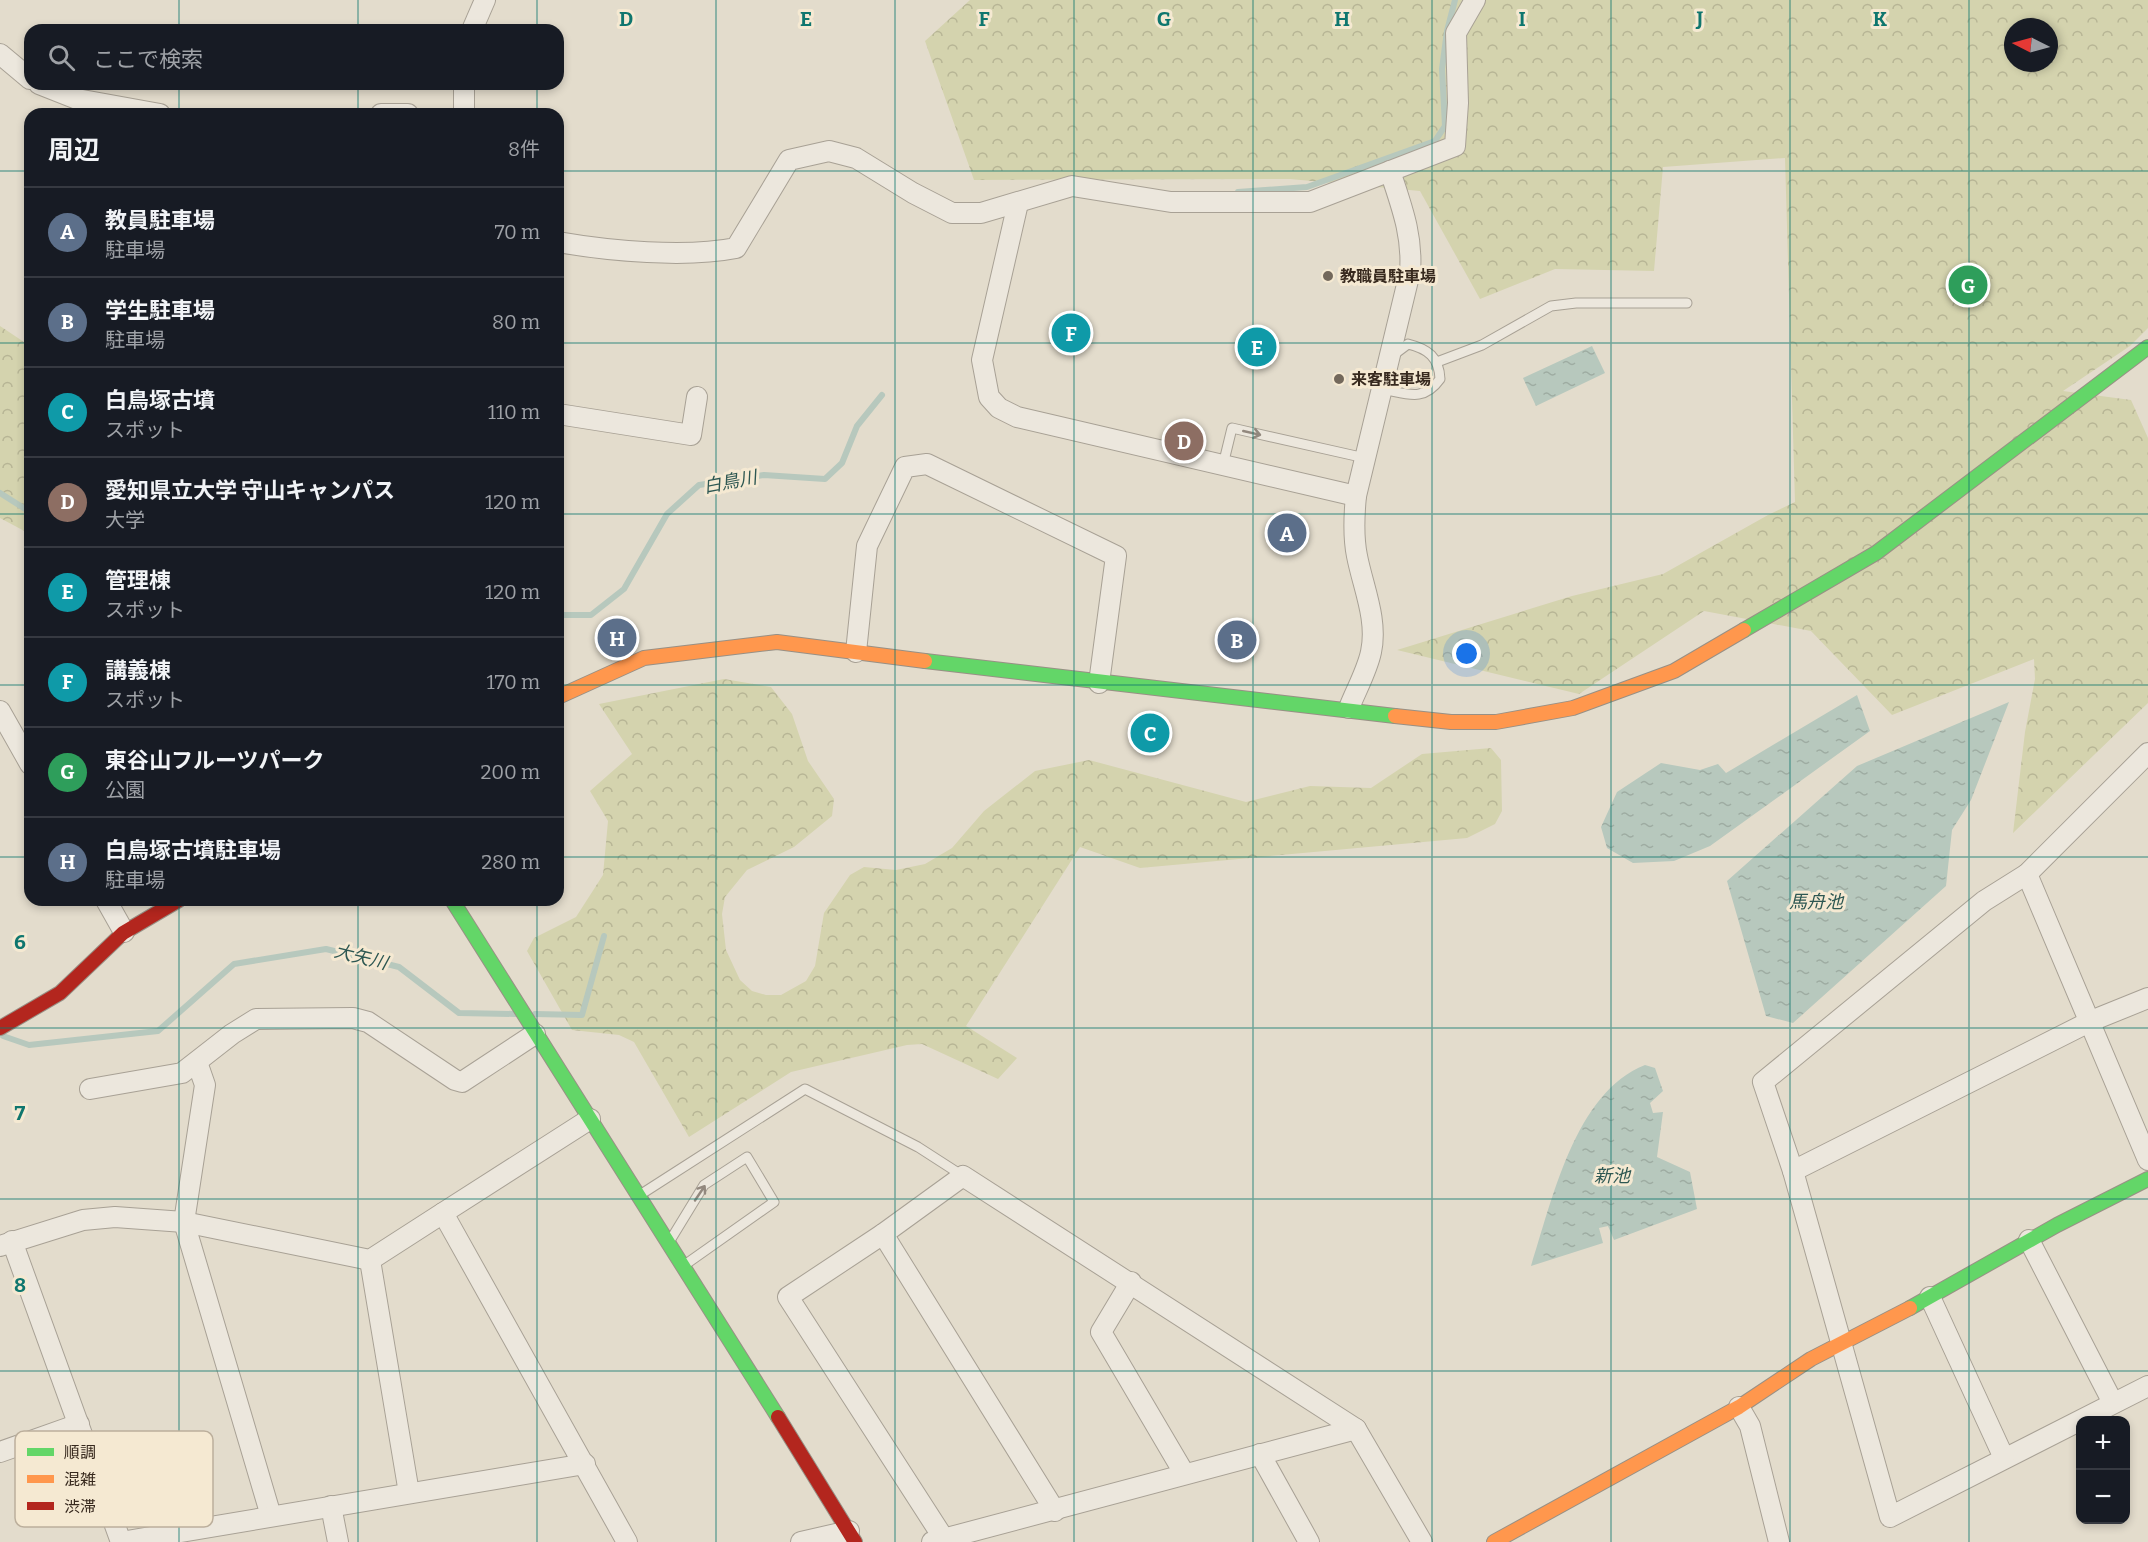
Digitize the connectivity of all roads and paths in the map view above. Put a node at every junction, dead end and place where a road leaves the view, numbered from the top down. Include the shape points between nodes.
1 (485, 0) edge
2 (1475, 0) edge
3 (475, 24) edge
4 (0, 54) edge
5 (24, 74) edge
6 (54, 90) edge
7 (464, 90) edge
8 (127, 108) edge
9 (464, 108) edge
10 (1390, 171) junction
11 (1018, 203) junction
12 (564, 243) edge
13 (1687, 303) dead end
14 (2148, 347) edge
15 (1389, 357) junction
16 (1437, 362) junction
17 (1382, 389) junction
18 (697, 397) dead end
19 (564, 415) edge
20 (1365, 458) junction
21 (1223, 465) junction
22 (1356, 496) junction
23 (856, 652) junction
24 (1099, 682) junction
25 (564, 691) edge
26 (1349, 708) junction
27 (0, 711) edge
28 (24, 753) edge
29 (2148, 753) edge
30 (2027, 874) junction
31 (109, 906) edge
32 (168, 906) edge
33 (456, 906) edge
34 (124, 932) junction
35 (2148, 998) edge
36 (2091, 1021) junction
37 (0, 1028) edge
38 (538, 1038) junction
39 (197, 1062) junction
40 (90, 1089) dead end
41 (590, 1119) junction
42 (2148, 1160) edge
43 (1793, 1171) junction
44 (963, 1176) junction
45 (2148, 1179) edge
46 (640, 1195) junction
47 (443, 1213) junction
48 (184, 1222) junction
49 (884, 1234) junction
50 (2029, 1240) junction
51 (669, 1242) junction
52 (6, 1243) edge
53 (370, 1260) junction
54 (684, 1266) junction
55 (1131, 1282) junction
56 (1930, 1297) junction
57 (1840, 1343) junction
58 (2148, 1386) edge
59 (2113, 1403) junction
60 (1739, 1407) junction
61 (79, 1424) junction
62 (1356, 1428) junction
63 (59, 1431) edge
64 (81, 1431) edge
65 (15, 1447) edge
66 (0, 1452) edge
67 (1260, 1454) junction
68 (2004, 1458) junction
69 (585, 1464) junction
70 (1184, 1473) junction
71 (409, 1492) junction
72 (331, 1506) junction
73 (1055, 1511) junction
74 (271, 1516) junction
75 (213, 1526) edge
76 (116, 1527) edge
77 (208, 1527) edge
78 (852, 1537) edge
79 (941, 1541) edge
80 (121, 1542) edge
81 (338, 1542) edge
82 (627, 1542) edge
83 (801, 1542) edge
84 (1309, 1542) edge
85 (1422, 1542) edge
86 (1494, 1542) edge
87 (1779, 1542) edge

1 - 3 street
2 - 10 street via 1456,33 1455,146
4 - 5 street
6 - 8 street via 77,99
7 - 9 street
10 - 11 street via 1310,202 1171,202 1072,186
10 - 15 street via 1412,248
11 - 12 street via 981,213 952,213 856,158 829,151 789,160 736,248 710,253 602,250
11 - 21 street via 982,360 989,397 999,408 1017,417
13 - 16 lane via 1551,306 1482,345
14 - 26 street via 1876,553 1674,671 1573,708 1496,722 1451,722
15 - 16 lane via 1408,344 1424,348
15 - 17 street
16 - 17 lane via 1440,379 1432,390 1417,395
17 - 20 street
18 - 19 street via 691,435
21 -> 20 lane via 1232,428
20 - 22 street
21 - 22 street
22 - 26 street via 1356,553 1373,636 1371,652
23 - 24 street
23 - 24 street via 867,546 905,467 927,464 1116,556
23 - 25 street via 777,642 655,656
24 - 26 street
27 - 28 street
29 - 30 street
30 - 36 street
30 - 43 street via 1984,901 1763,1082
31 - 34 street
32 - 34 street
33 - 38 street
34 - 37 street via 102,950 77,980 27,1016
35 - 36 street
36 - 42 street
36 - 43 street
38 - 39 street via 462,1082 368,1022 353,1018 256,1019
38 - 41 street
39 - 40 street via 182,1073
39 - 48 street via 205,1085
41 - 46 street
41 - 47 street
43 - 57 street
44 - 46 lane via 918,1147 805,1089
44 - 49 street
44 - 55 street
45 - 50 street
46 - 51 street
47 - 53 street
47 - 69 street
48 - 52 street via 115,1217 83,1220
48 - 53 street
48 - 74 street
49 - 73 street
49 - 79 street via 788,1297
50 - 56 street
50 - 59 street
51 - 54 street
51 -> 54 lane via 704,1185 747,1157 774,1202
52 - 61 street
53 - 71 street
54 - 78 street
55 - 62 street
55 - 70 street via 1101,1332
56 - 57 street
56 - 68 street
57 - 60 street
57 - 68 street via 1890,1517
58 - 59 street
59 - 68 street
60 - 86 street
60 - 87 street via 1750,1426
61 - 63 street
61 - 64 street
62 - 67 street
62 - 85 street
65 - 66 street
67 - 70 street
67 - 84 street
69 - 71 street
69 - 82 street
70 - 73 street
71 - 72 street
72 - 74 street
72 - 81 street
73 - 79 street
74 - 75 street
76 - 80 street
77 - 80 street
78 - 83 street

